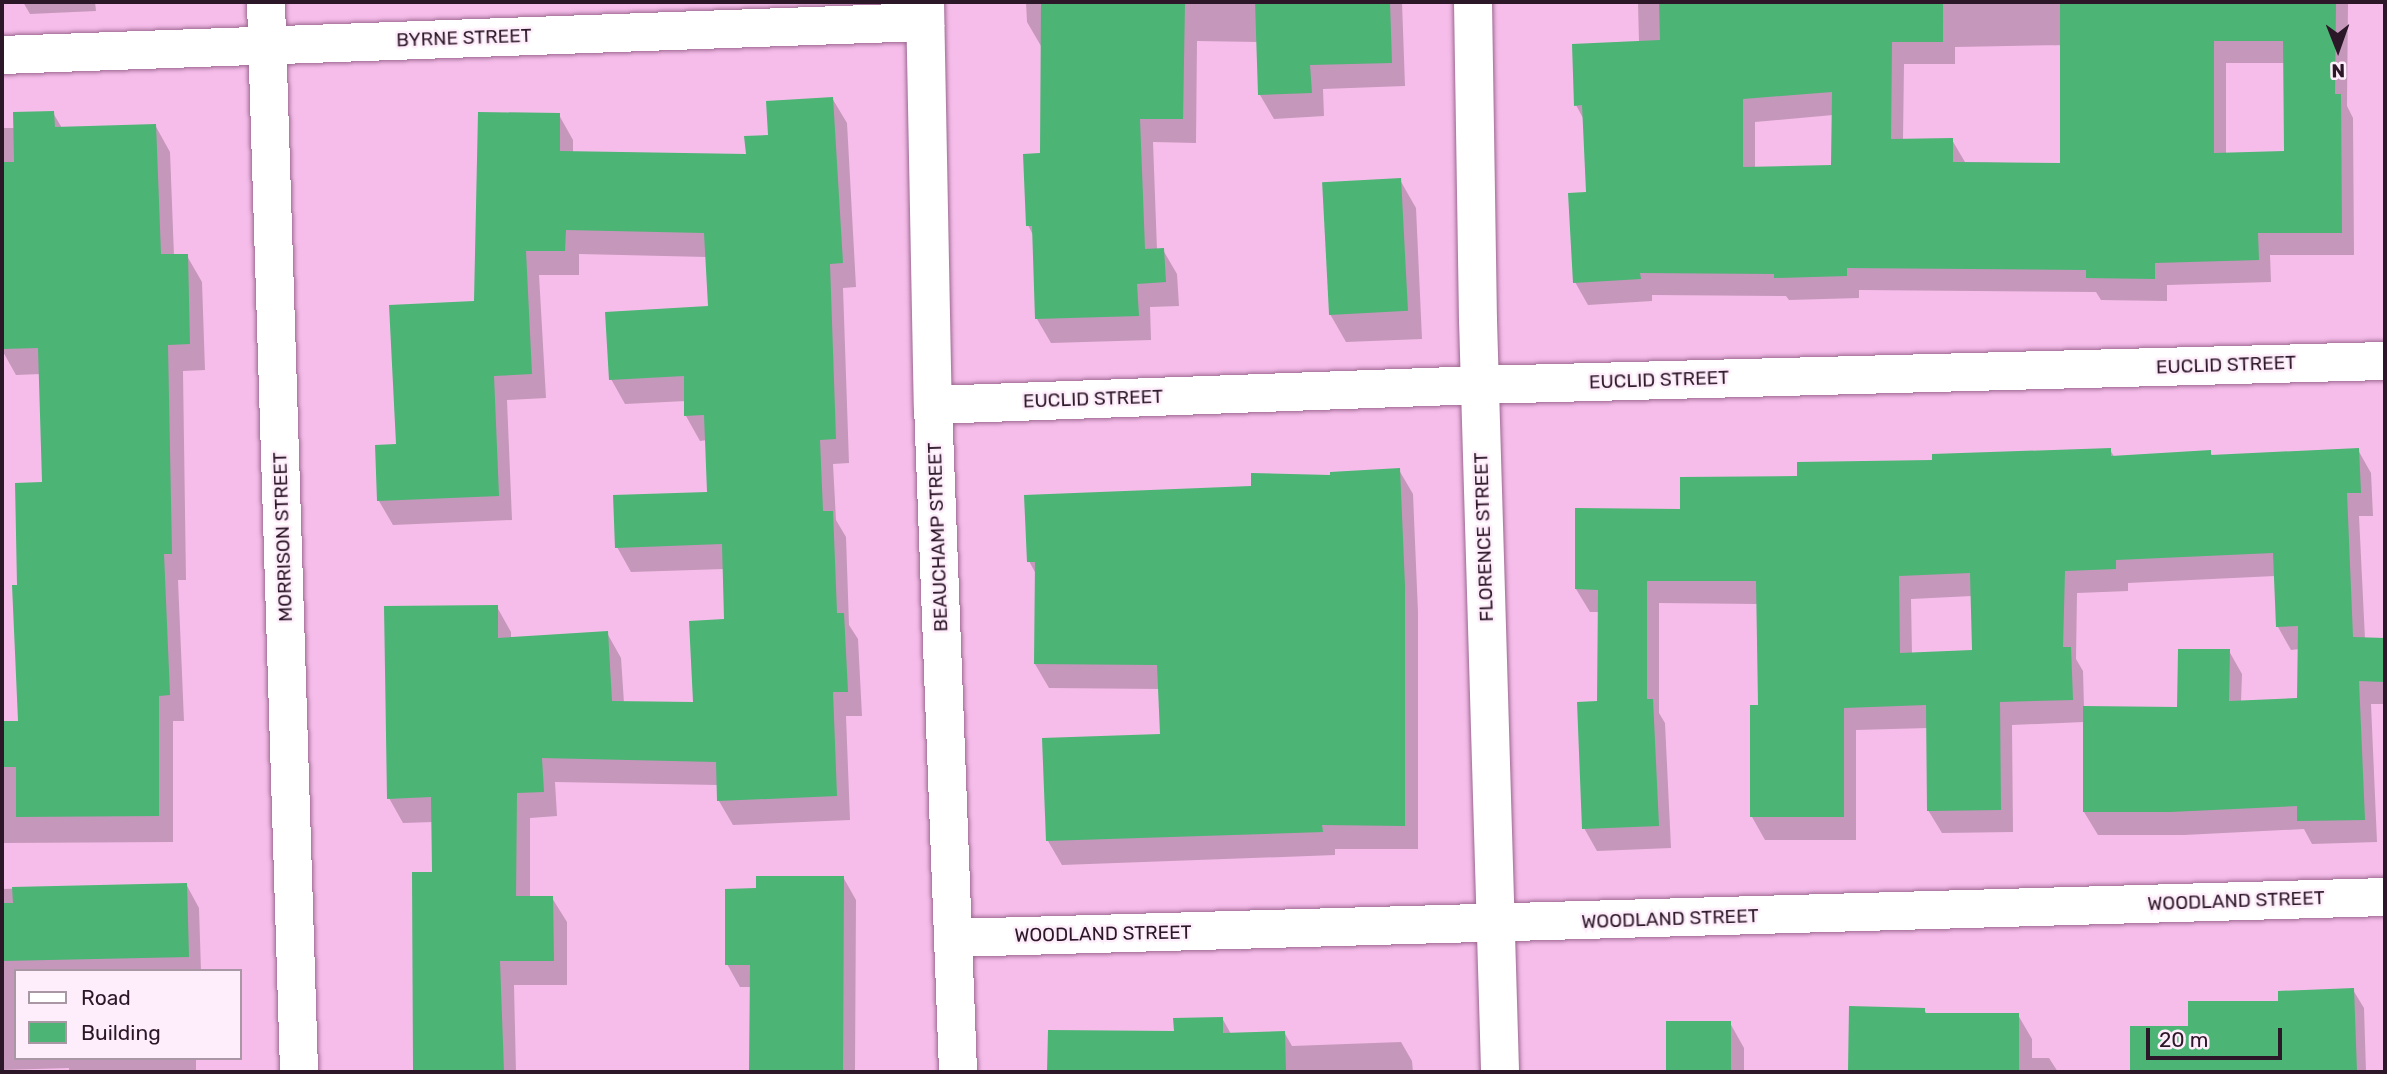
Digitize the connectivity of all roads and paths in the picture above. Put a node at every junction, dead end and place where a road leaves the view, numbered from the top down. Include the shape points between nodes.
1 (266, 2) edge
2 (1473, 2) edge
3 (925, 12) edge
4 (268, 45) junction
5 (2, 55) edge
6 (2385, 361) edge
7 (1480, 385) junction
8 (933, 405) junction
9 (2385, 897) edge
10 (1495, 924) junction
11 (954, 938) junction
12 (299, 1072) edge
13 (957, 1072) edge
14 (1500, 1072) edge

1 - 4 street, MORRISON STREET
2 - 7 street, FLORENCE STREET
3 - 4 street, BYRNE STREET
3 - 8 street, BEAUCHAMP STREET
4 - 5 street, BYRNE STREET
4 - 12 street, MORRISON STREET
6 - 7 street, EUCLID STREET
7 - 8 street, EUCLID STREET
7 - 10 street, FLORENCE STREET
8 - 11 street, BEAUCHAMP STREET
9 - 10 street, WOODLAND STREET
10 - 11 street, WOODLAND STREET
10 - 14 street, FLORENCE STREET
11 - 13 street, BEAUCHAMP STREET

